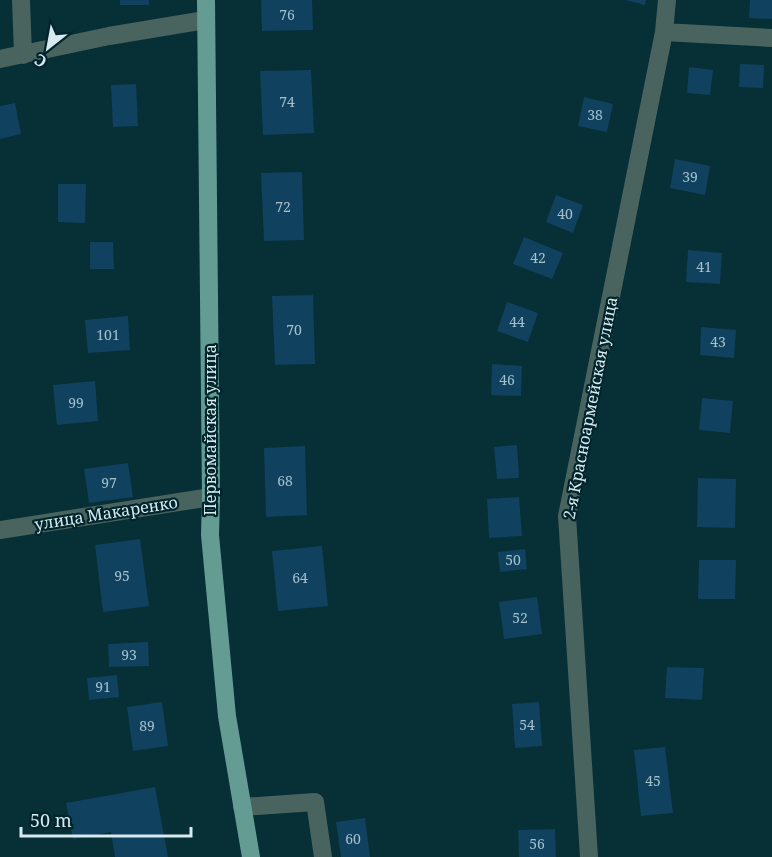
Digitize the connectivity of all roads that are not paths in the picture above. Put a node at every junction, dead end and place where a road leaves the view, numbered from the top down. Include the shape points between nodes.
1 (21, 0) edge
2 (206, 0) edge
3 (667, 0) edge
4 (205, 20) junction
5 (664, 32) junction
6 (772, 38) edge
7 (23, 55) junction
8 (0, 59) edge
9 (211, 497) junction
10 (0, 530) edge
11 (242, 807) junction
12 (251, 857) edge
13 (322, 857) edge
14 (589, 857) edge

1 - 7 street
2 - 4 main road, Первомайская улица
3 - 5 street, 2-я Красноармейская улица
4 - 7 street
4 - 9 main road, Первомайская улица
5 - 6 street
5 - 14 street, 2-я Красноармейская улица via 567,516
7 - 8 street
9 - 10 street, улица Макаренко
9 - 11 main road, Первомайская улица via 210,535 226,705
11 - 12 main road, Первомайская улица
11 - 13 street via 315,801

